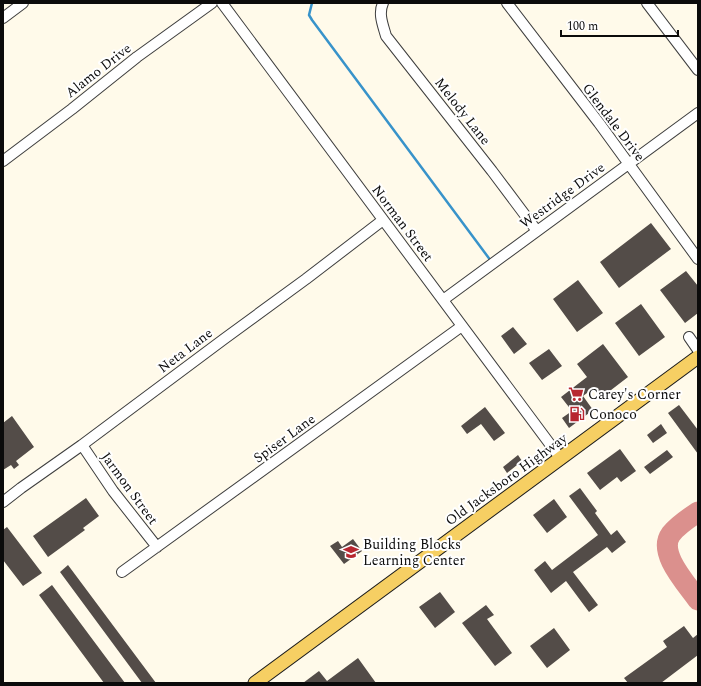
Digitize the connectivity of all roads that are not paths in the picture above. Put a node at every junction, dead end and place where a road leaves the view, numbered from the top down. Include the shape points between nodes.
1 (23, 3) edge
2 (212, 3) edge
3 (222, 3) edge
4 (383, 3) edge
5 (507, 3) edge
6 (647, 3) edge
7 (3, 18) edge
8 (698, 70) edge
9 (698, 113) edge
10 (3, 161) edge
11 (629, 164) junction
12 (383, 220) junction
13 (537, 231) junction
14 (698, 259) edge
15 (443, 300) junction
16 (462, 326) junction
17 (689, 337) dead end
18 (698, 350) edge
19 (698, 357) edge
20 (82, 445) junction
21 (561, 459) junction
22 (3, 502) edge
23 (157, 547) junction
24 (122, 572) dead end
25 (255, 683) edge

1 - 7 street
2 - 10 street, Alamo Drive via 137,57
3 - 12 street, Norman Street
4 - 13 street, Melody Lane via 380,19 386,36
5 - 11 street, Glendale Drive
6 - 8 street
9 - 11 street, Westridge Drive
11 - 13 street, Westridge Drive
11 - 14 street, Glendale Drive
12 - 15 street, Norman Street
12 - 20 street, Neta Lane
13 - 15 street, Westridge Drive
15 - 16 street, Norman Street
16 - 21 street, Norman Street
16 - 23 street, Spiser Lane
17 - 18 street
19 - 21 main road, Old Jacksboro Highway
20 - 22 street, Neta Lane
20 - 23 street, Jarmon Street via 113,491
21 - 25 main road, Old Jacksboro Highway
23 - 24 street, Spiser Lane

